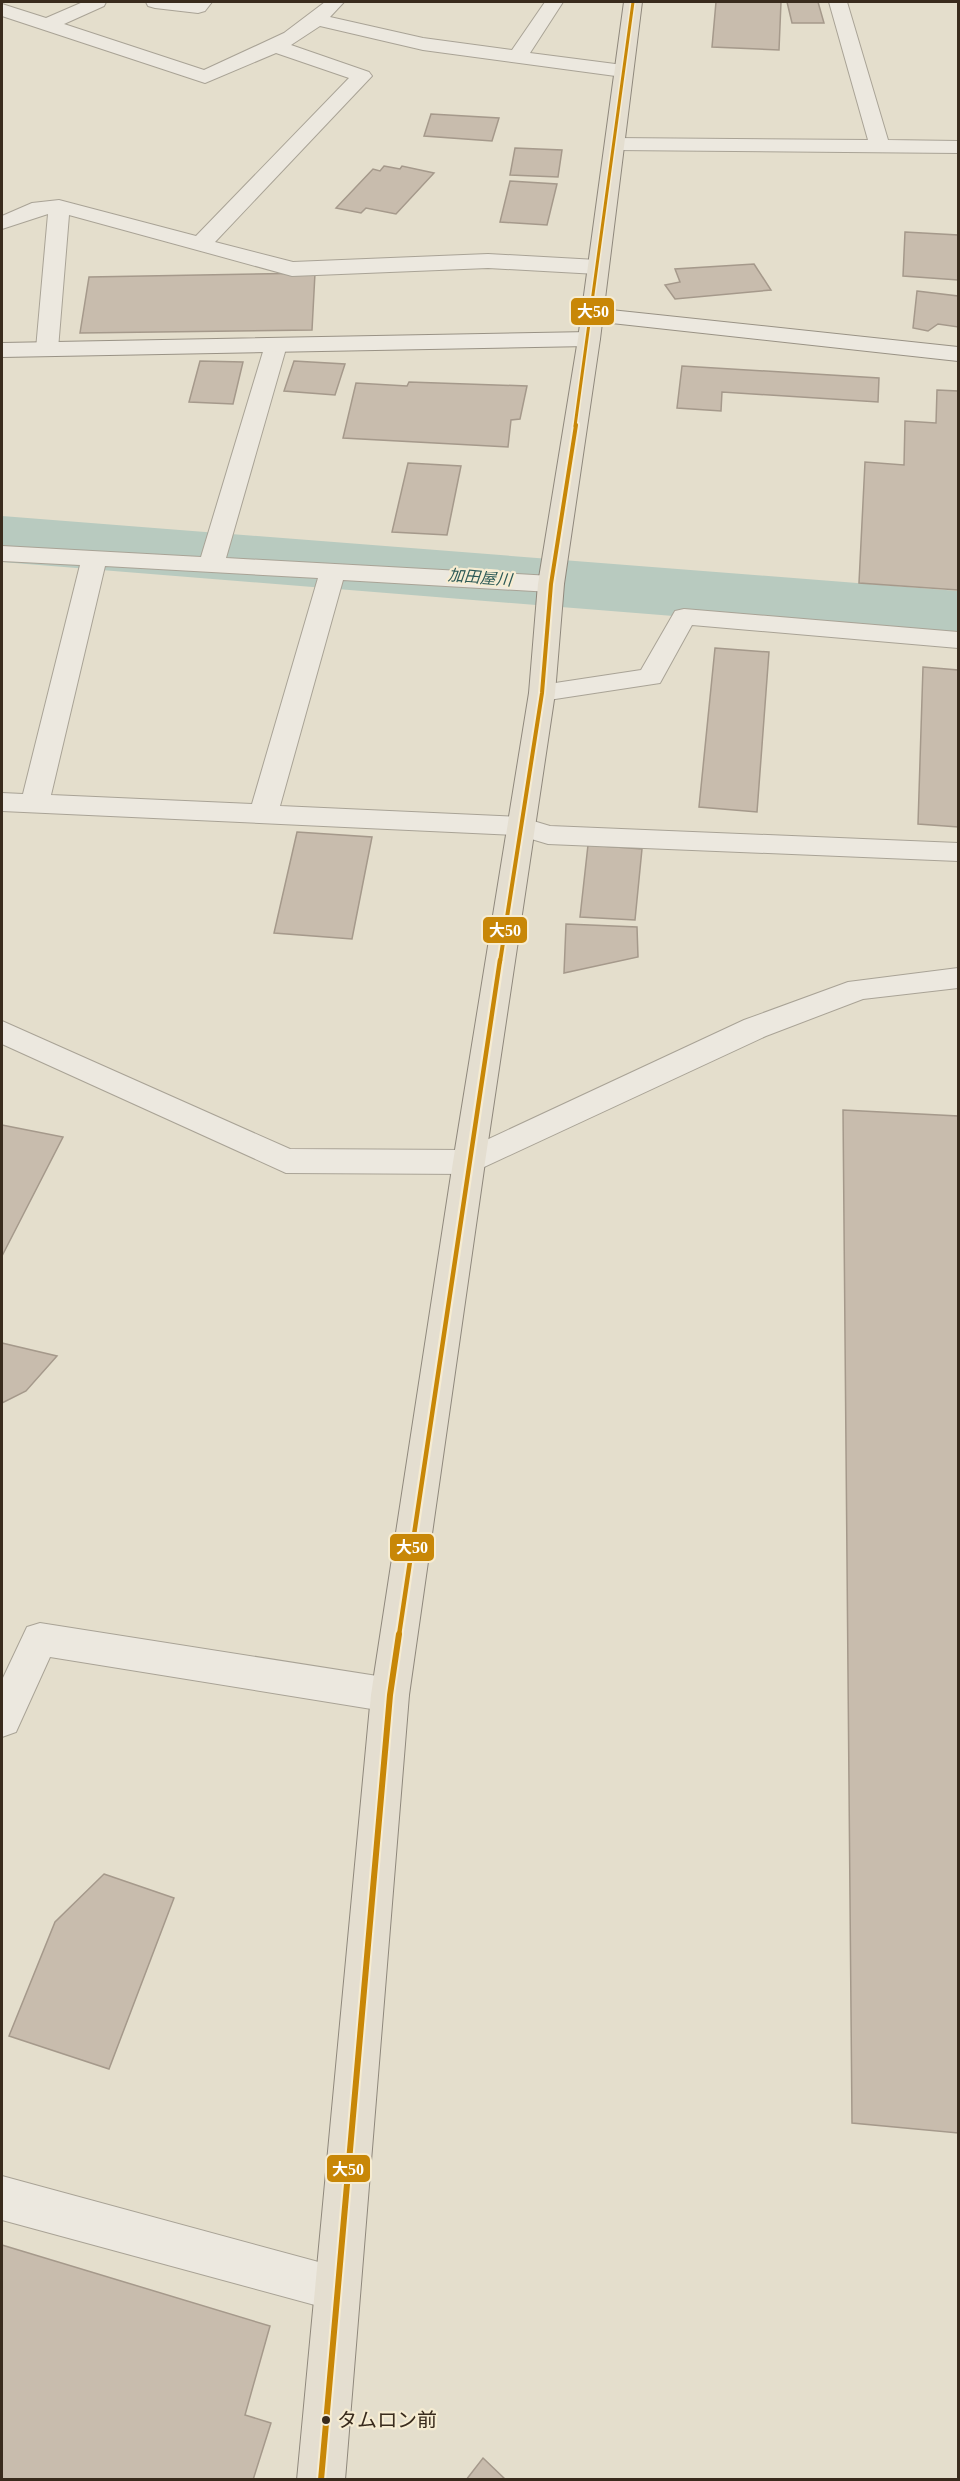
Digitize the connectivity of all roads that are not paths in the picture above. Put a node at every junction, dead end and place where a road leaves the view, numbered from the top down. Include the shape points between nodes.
1 (96, 2) edge
2 (154, 2) edge
3 (203, 2) edge
4 (335, 2) edge
5 (554, 2) edge
6 (633, 2) edge
7 (838, 2) edge
8 (2, 10) edge
9 (319, 20) junction
10 (46, 25) junction
11 (275, 46) junction
12 (517, 57) junction
13 (623, 71) junction
14 (615, 144) junction
15 (880, 147) junction
16 (958, 147) edge
17 (59, 206) junction
18 (2, 223) edge
19 (200, 245) junction
20 (597, 267) junction
21 (590, 327) junction
22 (276, 345) junction
23 (2, 350) edge
24 (47, 350) junction
25 (958, 354) edge
26 (2, 553) edge
27 (94, 559) junction
28 (211, 565) junction
29 (333, 572) junction
30 (551, 584) junction
31 (958, 640) edge
32 (542, 693) junction
33 (2, 802) edge
34 (35, 804) junction
35 (263, 814) junction
36 (520, 826) junction
37 (958, 852) edge
38 (958, 978) edge
39 (2, 1032) edge
40 (469, 1162) junction
41 (390, 1695) junction
42 (2, 1720) edge
43 (2, 2198) edge
44 (337, 2289) junction
45 (321, 2480) edge

1 - 10 street
2 - 3 street via 198,7
4 - 9 street
5 - 12 street
6 - 13 main road
7 - 15 street
8 - 10 street
9 - 11 street
9 - 12 street via 423,44
10 - 11 street via 204,77
11 - 19 street via 362,76
12 - 13 street
13 - 14 main road
14 - 15 street
14 - 20 main road
15 - 16 street
17 - 18 street via 40,207
17 - 19 street
17 - 24 street
19 - 20 street via 292,269 488,261
20 - 21 main road
21 - 22 street
21 - 25 street
21 - 30 main road
22 - 24 street
22 - 28 street
23 - 24 street
26 - 27 street
27 - 28 street
27 - 34 street
28 - 29 street
29 - 30 street
29 - 35 street
30 - 32 main road
31 - 32 street via 684,617 651,677
32 - 36 main road
33 - 34 street
34 - 35 street
35 - 36 street
36 - 37 street via 548,835
36 - 40 main road
38 - 40 street via 860,989 755,1028
39 - 40 street via 286,1161
40 - 41 main road
41 - 42 street via 40,1639
41 - 44 main road
43 - 44 street
44 - 45 main road

